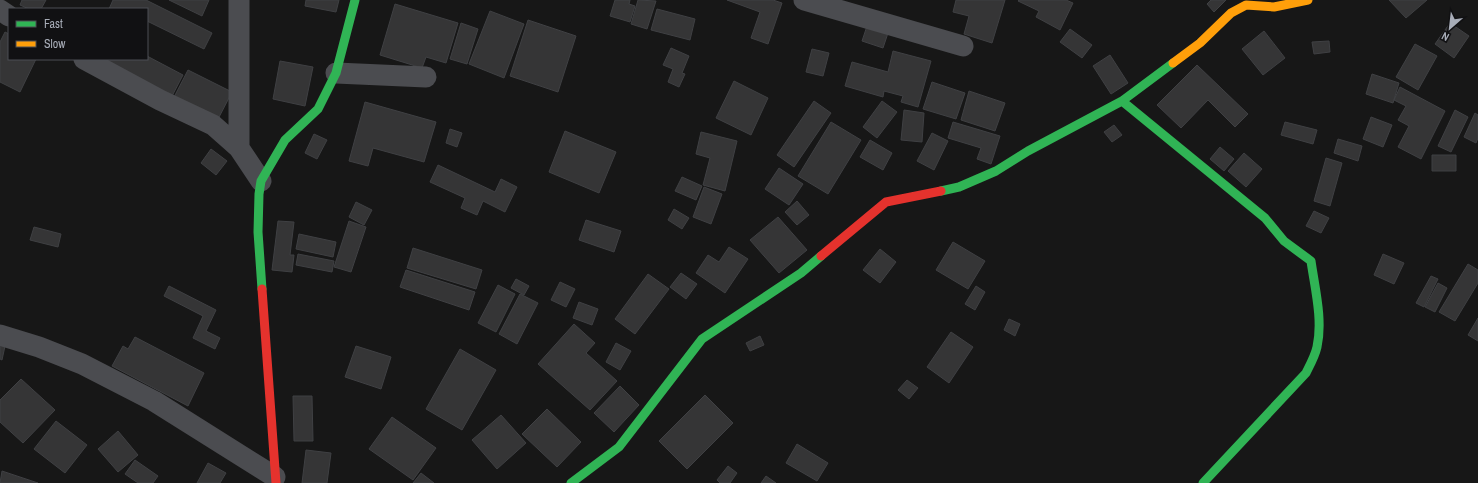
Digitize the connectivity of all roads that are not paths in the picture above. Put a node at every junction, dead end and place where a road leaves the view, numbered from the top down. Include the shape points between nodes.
1 (239, 0) edge
2 (355, 0) edge
3 (804, 0) edge
4 (1308, 0) edge
5 (963, 46) dead end
6 (86, 60) edge
7 (336, 73) junction
8 (426, 77) dead end
9 (1122, 101) junction
10 (239, 148) junction
11 (261, 181) junction
12 (0, 334) edge
13 (276, 480) edge
14 (571, 483) edge
15 (1203, 483) edge

1 - 10 street
2 - 7 street
3 - 5 street
4 - 9 street via 1274,7 1246,5
6 - 10 street via 160,100 214,125
7 - 8 street
7 - 11 street via 318,109 286,140
9 - 14 street via 996,171 959,187 886,202 801,273 702,338 619,447
9 - 15 street via 1265,218 1284,241 1311,261 1318,314 1318,342 1306,373
10 - 11 street
11 - 13 street via 258,232
12 - 13 street via 82,364 154,401

